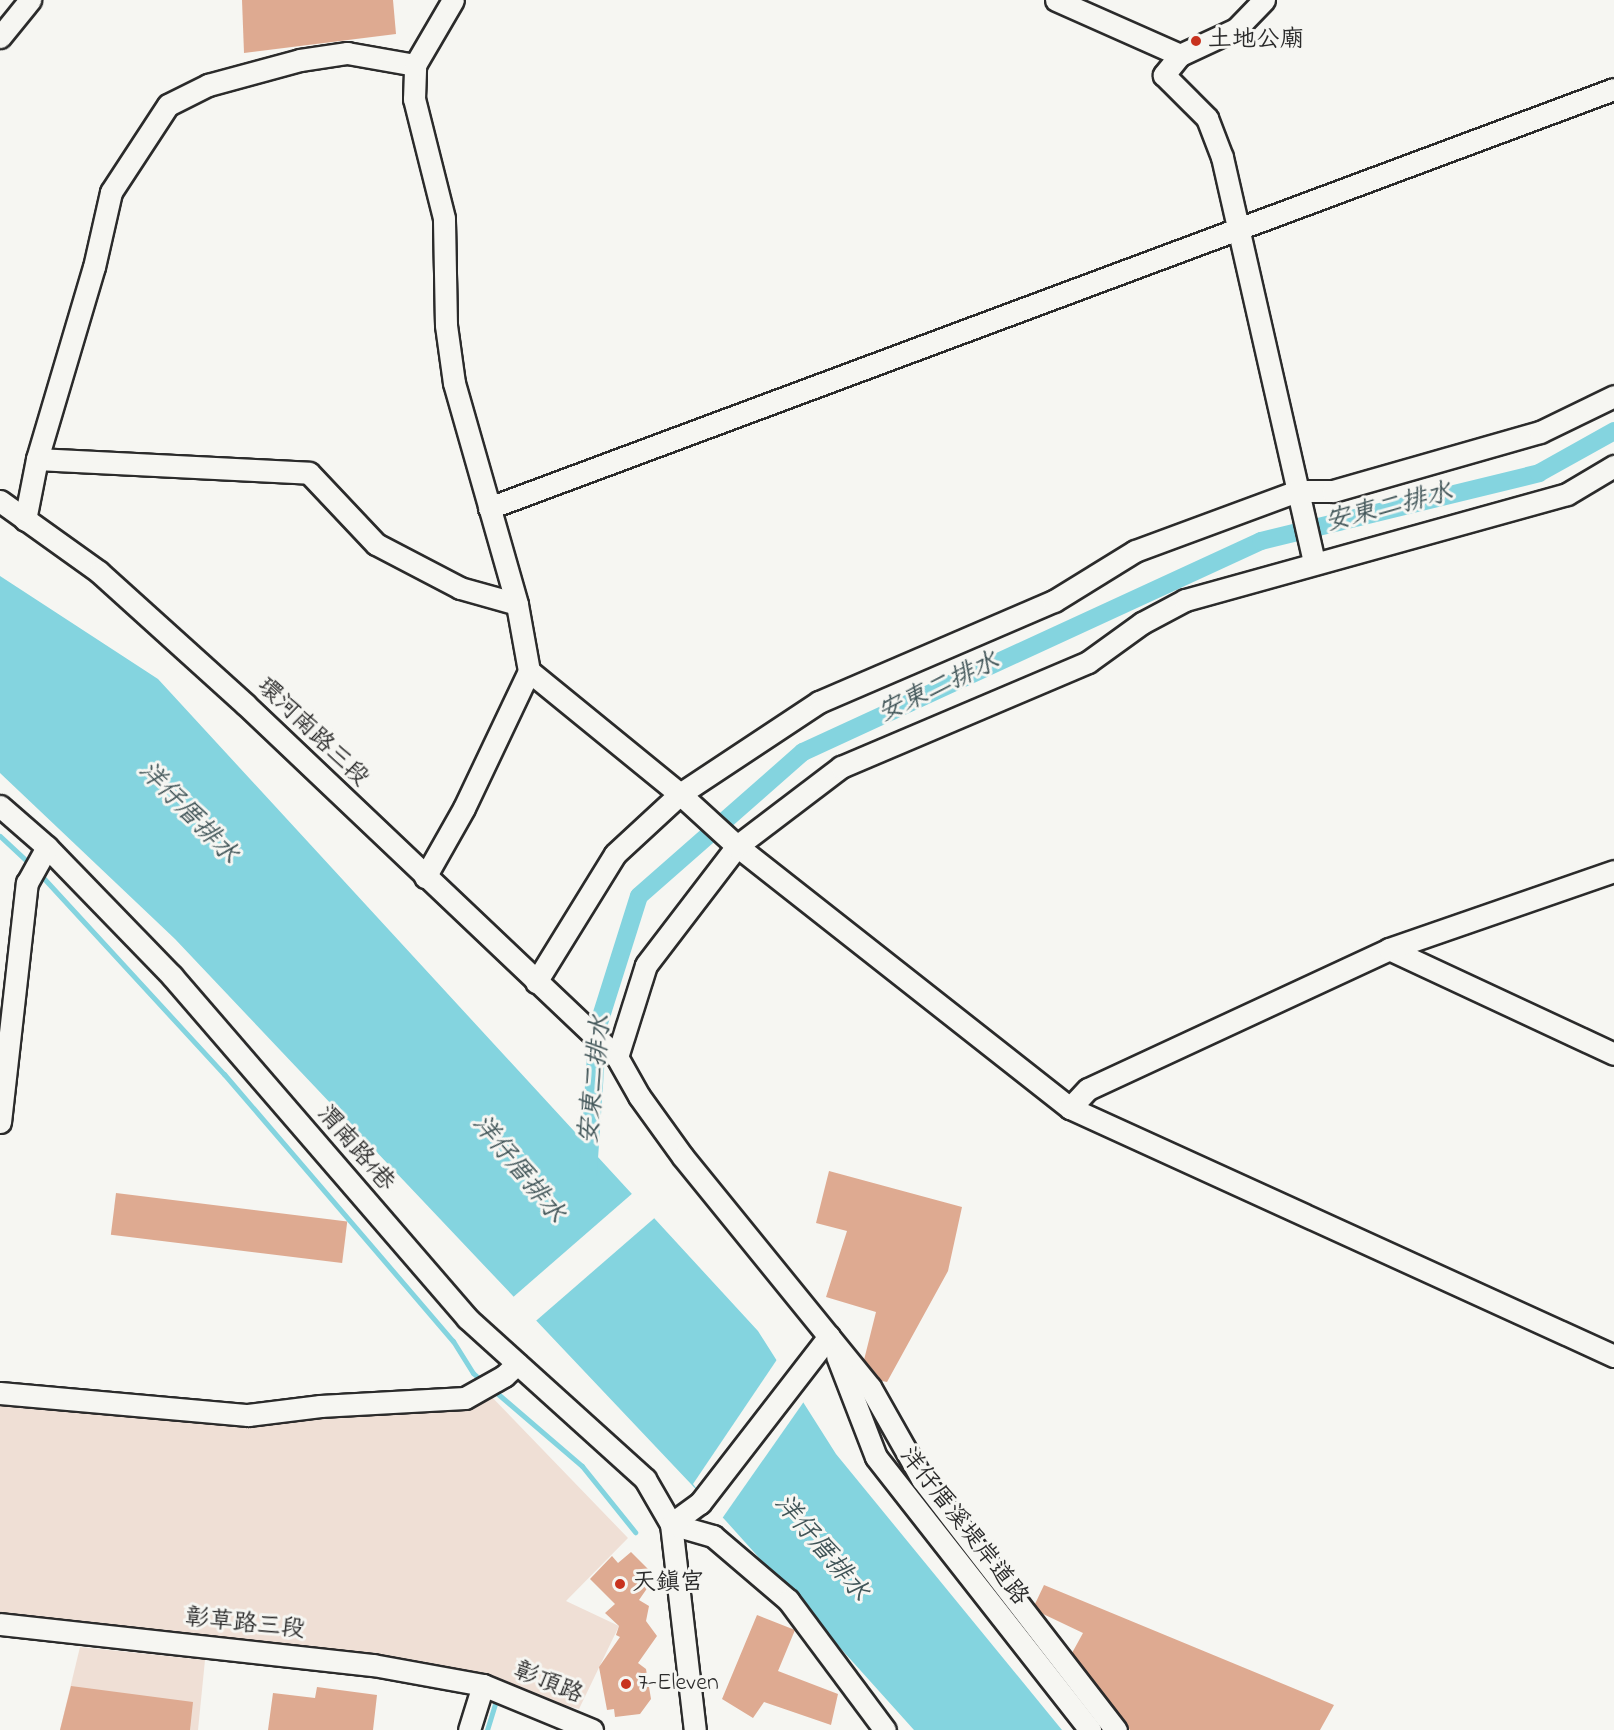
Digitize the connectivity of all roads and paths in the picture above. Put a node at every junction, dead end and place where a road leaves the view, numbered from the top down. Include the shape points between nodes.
1 (30, 0) edge
2 (453, 0) edge
3 (1056, 0) edge
4 (1264, 0) edge
5 (0, 37) edge
6 (415, 65) junction
7 (1172, 65) junction
8 (1614, 89) edge
9 (1240, 231) junction
10 (1614, 396) edge
11 (37, 459) junction
12 (1614, 466) edge
13 (1298, 496) junction
14 (0, 501) edge
15 (489, 507) junction
16 (25, 520) junction
17 (1314, 562) junction
18 (517, 604) junction
19 (529, 671) junction
20 (685, 798) junction
21 (0, 807) edge
22 (732, 841) junction
23 (47, 847) junction
24 (1614, 871) edge
25 (425, 877) junction
26 (1389, 949) junction
27 (536, 982) junction
28 (1614, 1054) edge
29 (617, 1057) junction
30 (1070, 1108) junction
31 (0, 1122) edge
32 (829, 1336) junction
33 (1614, 1356) edge
34 (517, 1364) junction
35 (0, 1393) edge
36 (671, 1524) junction
37 (0, 1624) edge
38 (483, 1685) junction
39 (470, 1730) edge
40 (592, 1730) edge
41 (695, 1730) edge
42 (885, 1730) edge
43 (1090, 1730) edge
44 (1116, 1730) edge

1 - 5 street
2 - 6 street
3 - 7 street
4 - 7 street via 1236,29
6 - 11 street via 347,53 300,60 208,85 168,105 111,192 94,267
6 - 15 street via 414,99 444,218 446,326 454,383
7 - 9 street via 1207,118 1222,157
8 - 9 street
9 - 13 street
9 - 15 street
10 - 13 street via 1540,432 1333,491
11 - 16 street
11 - 18 street via 309,473 376,544 460,588
12 - 17 street via 1567,494
13 - 17 street
13 - 20 street via 1135,551 1054,601 819,702
14 - 16 street, 環河南路三段
15 - 18 street
16 - 25 street, 環河南路三段 via 99,572 245,704
17 - 22 street via 1185,600 1142,623 1088,662 841,767
18 - 19 street
19 - 20 street
19 - 25 street via 464,808
20 - 22 street
20 - 27 street via 615,854
21 - 23 street, 渭南路1巷
22 - 29 street via 646,965
22 - 30 street
23 - 31 street via 27,883
23 - 34 street, 渭南路1巷 via 172,976 467,1318
24 - 26 street
25 - 27 street, 環河南路三段
26 - 28 street
26 - 30 street via 1088,1089
27 - 29 street, 環河南路三段
29 - 32 street, 環河南路三段 via 639,1096 683,1157
30 - 33 street
32 - 36 street via 700,1503
32 - 43 street, 洋仔厝溪堤岸道路 via 876,1457
32 - 44 street, 環河南路三段 via 870,1387 922,1479
34 - 35 street via 465,1398 320,1406 248,1415
34 - 36 street, 渭南路1巷 via 645,1479
36 - 41 street
36 - 42 street via 713,1536 789,1600
37 - 38 street, 彰草路三段 via 373,1665
38 - 39 street
38 - 40 street, 彰頂路

